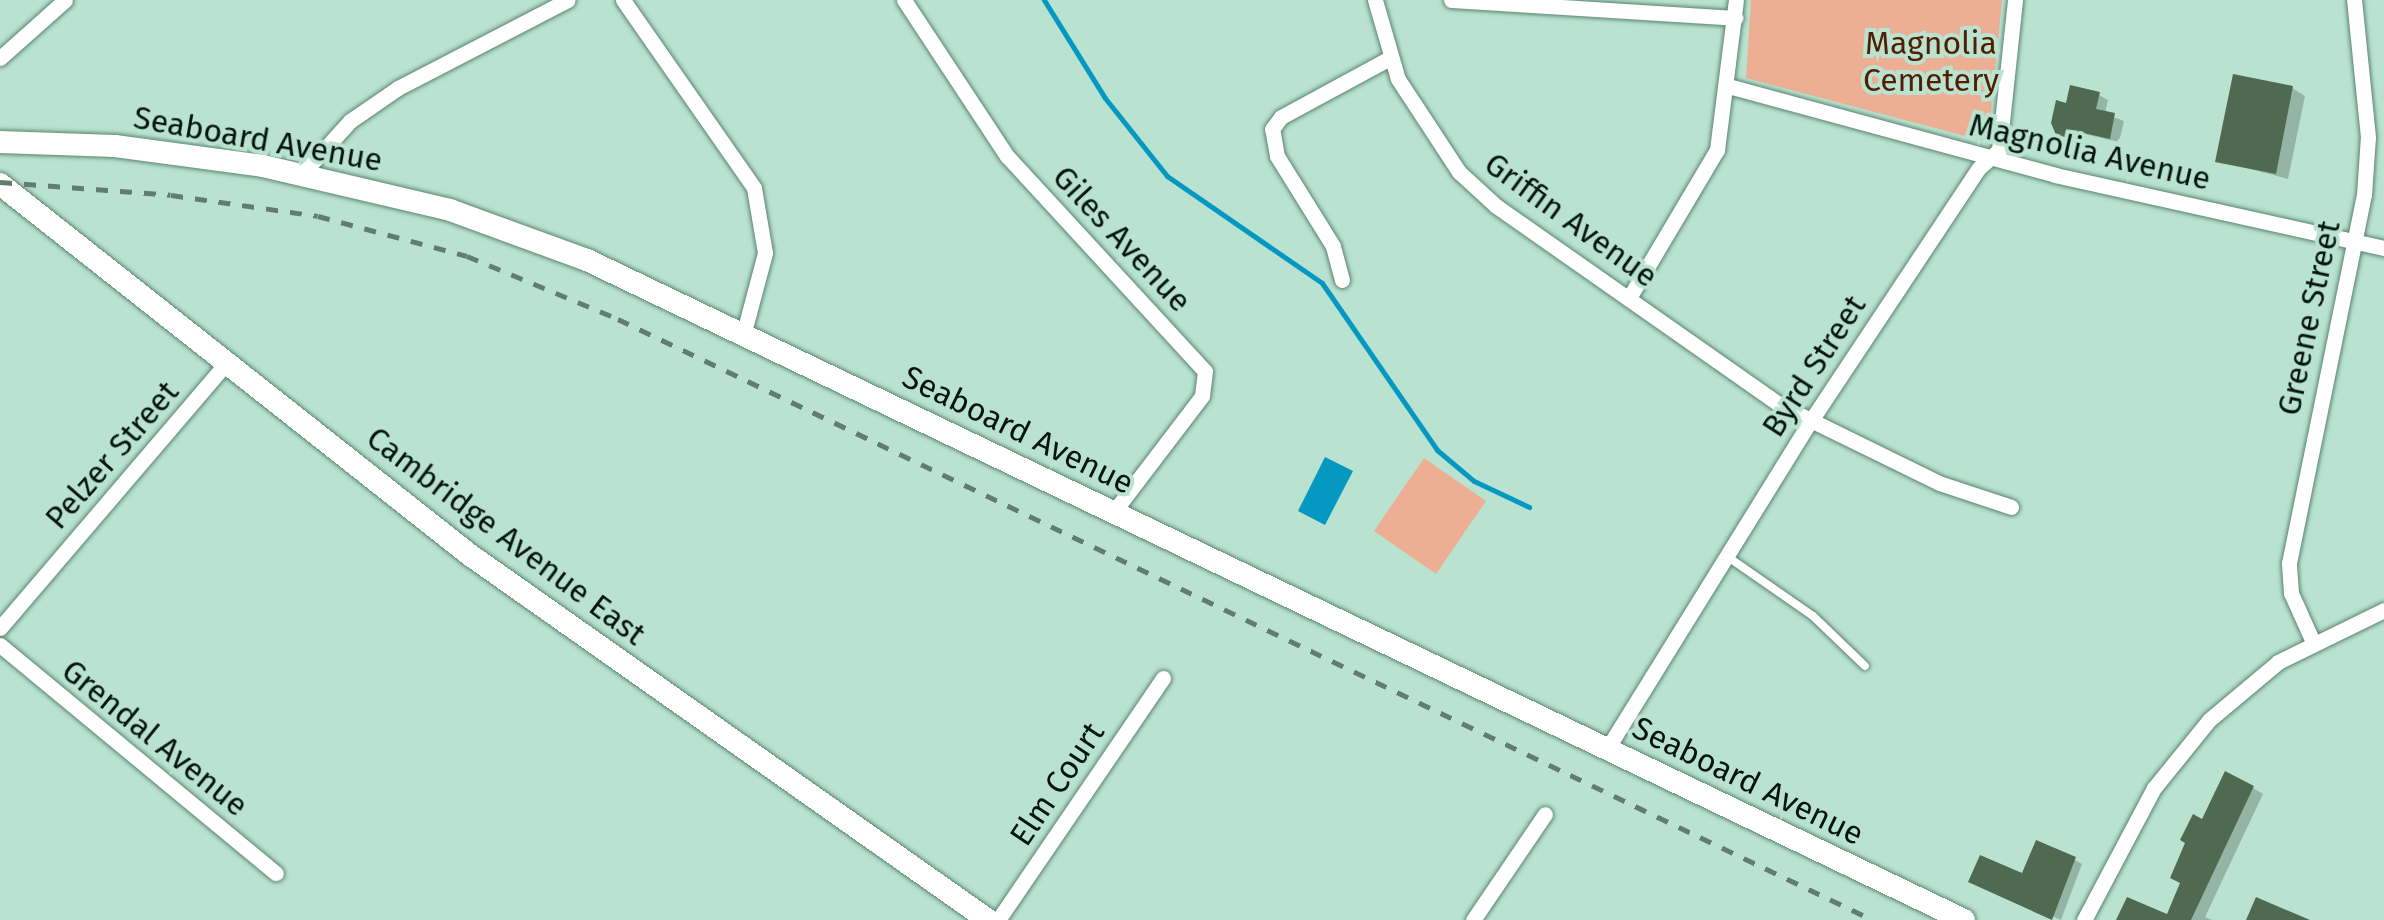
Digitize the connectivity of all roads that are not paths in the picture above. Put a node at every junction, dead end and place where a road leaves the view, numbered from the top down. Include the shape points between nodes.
1 (65, 0) edge
2 (568, 0) edge
3 (623, 0) edge
4 (904, 0) edge
5 (1376, 0) edge
6 (1451, 0) edge
7 (1736, 0) edge
8 (2015, 0) edge
9 (2354, 0) edge
10 (1735, 18) junction
11 (0, 58) edge
12 (1388, 59) junction
13 (1728, 86) junction
14 (0, 142) edge
15 (1990, 159) junction
16 (302, 174) junction
17 (0, 184) edge
18 (2354, 240) junction
19 (2384, 248) edge
20 (1342, 280) dead end
21 (1630, 298) junction
22 (744, 332) junction
23 (226, 362) junction
24 (1810, 422) junction
25 (2012, 507) dead end
26 (1113, 513) junction
27 (1724, 554) junction
28 (2384, 610) edge
29 (0, 628) edge
30 (2313, 642) junction
31 (0, 644) edge
32 (1865, 666) dead end
33 (1162, 678) dead end
34 (1608, 749) junction
35 (1546, 814) dead end
36 (276, 873) dead end
37 (988, 920) edge
38 (998, 920) edge
39 (1474, 920) edge
40 (1964, 920) edge
41 (2084, 920) edge

1 - 11 street
2 - 16 street via 398,88 350,121
3 - 22 street via 734,150 754,188 765,253
4 - 26 street, Giles Avenue via 1007,156 1205,371 1202,396
5 - 12 street, Griffin Avenue
6 - 10 street
7 - 10 street
8 - 15 street, Byrd Street via 2004,130
9 - 18 street, Greene Street via 2368,137
10 - 13 street
12 - 20 street via 1272,129 1277,156 1333,246
12 - 21 street, Griffin Avenue via 1475,189
13 - 15 street, Magnolia Avenue
13 - 21 street via 1711,165
14 - 16 main road, Seaboard Avenue via 115,146
15 - 18 street, Magnolia Avenue
15 - 24 street, Byrd Street
16 - 22 main road, Seaboard Avenue via 515,231
17 - 23 main road, Cambridge Avenue East
18 - 19 street, Magnolia Avenue
18 - 30 street, Greene Street via 2292,530 2290,593
21 - 24 street, Griffin Avenue
22 - 26 main road, Seaboard Avenue
23 - 29 street, Pelzer Street
23 - 37 main road, Cambridge Avenue East via 518,590
24 - 25 street, Griffin Avenue via 1939,483
24 - 27 street, Byrd Street
26 - 34 main road, Seaboard Avenue
27 - 32 lane via 1813,616
27 - 34 street, Byrd Street
28 - 30 street
30 - 41 street via 2245,687 2177,756
31 - 36 street, Grendal Avenue
33 - 38 street, Elm Court
34 - 40 main road, Seaboard Avenue
35 - 39 street

